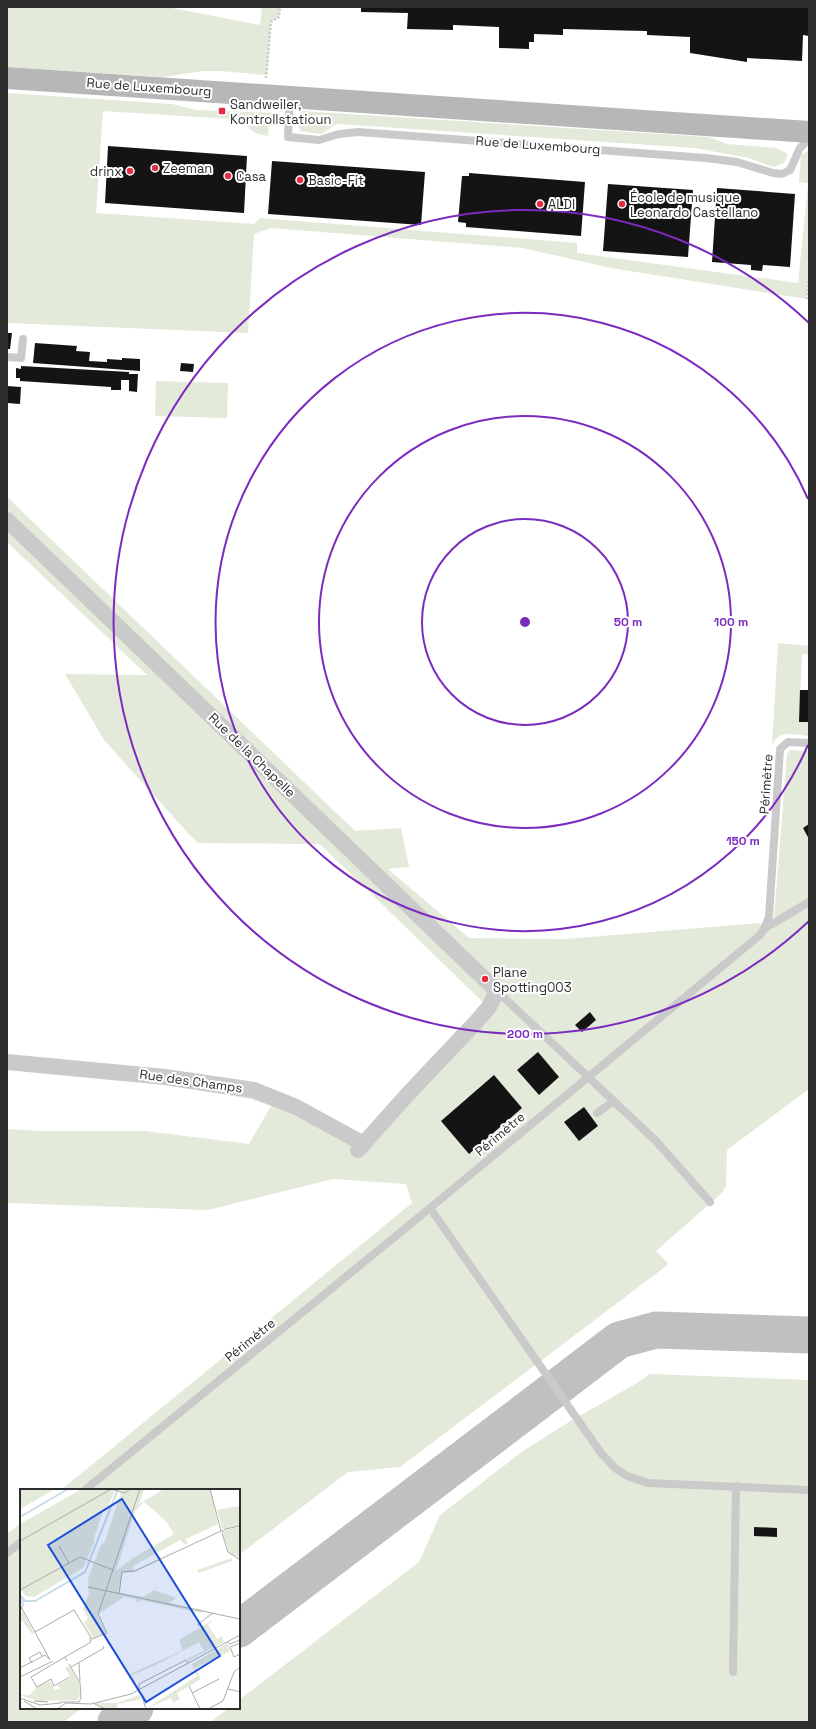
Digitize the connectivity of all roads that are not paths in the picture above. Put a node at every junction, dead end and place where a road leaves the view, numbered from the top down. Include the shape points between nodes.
1 (7, 78) edge
2 (290, 97) junction
3 (809, 132) edge
4 (809, 139) edge
5 (23, 338) dead end
6 (7, 357) edge
7 (7, 520) edge
8 (809, 743) edge
9 (809, 902) edge
10 (764, 930) junction
11 (497, 991) junction
12 (7, 1062) edge
13 (588, 1077) junction
14 (614, 1101) junction
15 (597, 1113) dead end
16 (710, 1202) dead end
17 (430, 1208) junction
18 (736, 1486) junction
19 (86, 1489) edge
20 (809, 1490) edge
21 (20, 1543) edge
22 (7, 1553) edge
23 (733, 1672) dead end

1 - 2 main road, Rue de Luxembourg
2 - 3 main road, Rue de Luxembourg
2 - 4 lane, Rue de Luxembourg via 288,137 319,140 338,134 358,132 700,157 737,162 782,174 790,170 800,148
5 - 6 lane via 21,358
7 - 11 street, Rue de la Chapelle
8 - 10 lane, Périmètre via 788,742 780,749 769,917
9 - 10 lane
10 - 13 lane, Périmètre
11 - 12 street, Rue des Champs via 477,1022 360,1146 296,1107 254,1090 165,1077
11 - 13 lane
13 - 14 lane
13 - 17 lane, Périmètre
14 - 15 lane
14 - 16 lane via 656,1141
17 - 18 lane via 555,1389 601,1453 615,1468 627,1476 648,1483
17 - 19 lane, Périmètre
18 - 20 lane
18 - 23 lane
21 - 22 lane

